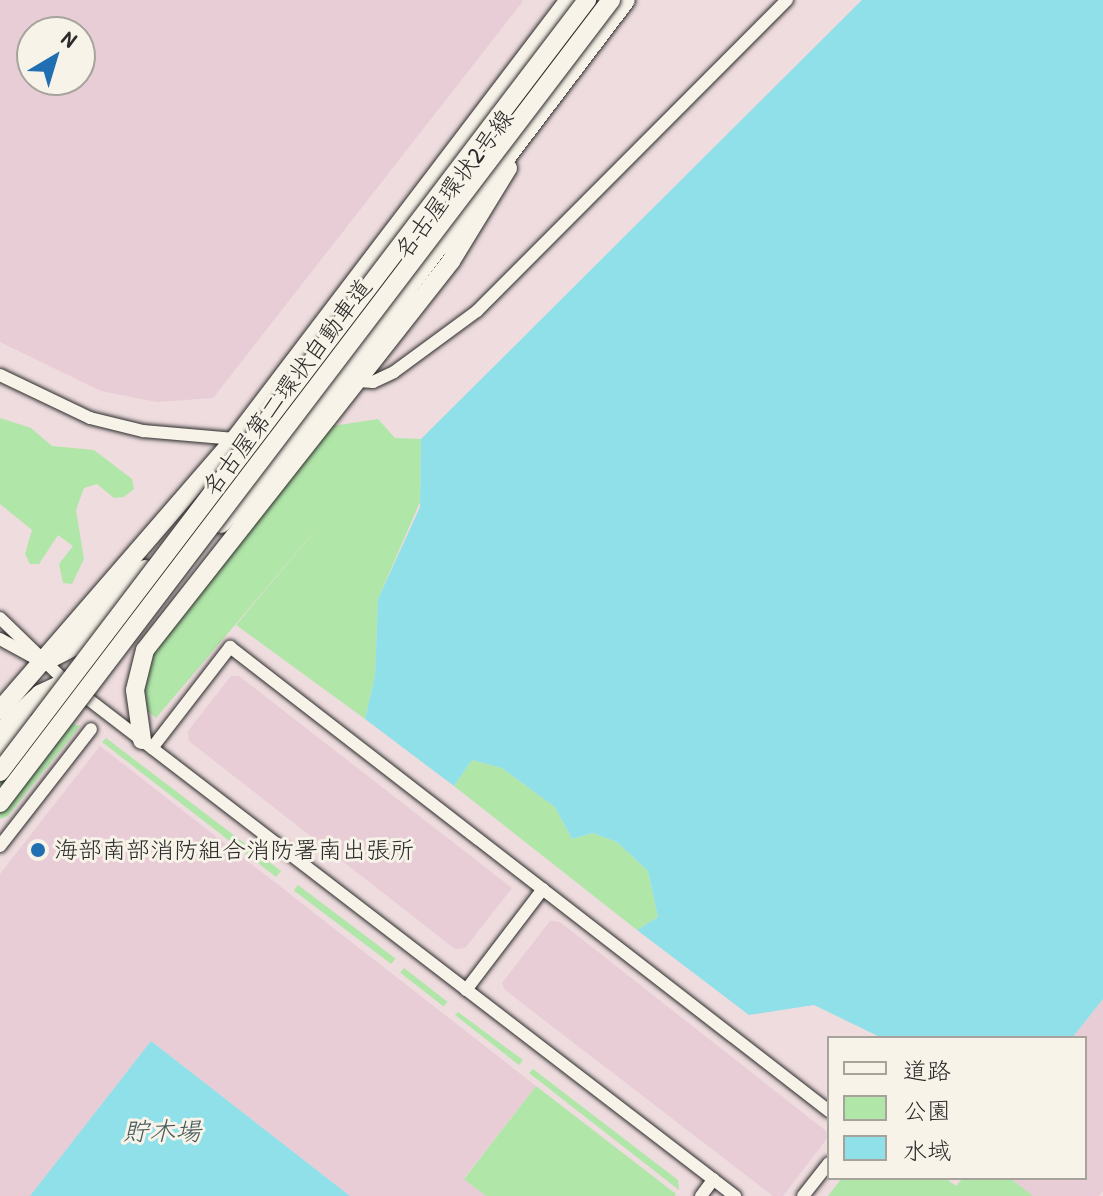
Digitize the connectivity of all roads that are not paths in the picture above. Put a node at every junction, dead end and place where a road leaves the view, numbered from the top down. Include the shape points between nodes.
1 (587, 0) edge
2 (611, 0) edge
3 (626, 0) edge
4 (787, 0) edge
5 (566, 1) edge
6 (531, 123) junction
7 (449, 230) junction
8 (0, 375) edge
9 (359, 381) junction
10 (235, 439) junction
11 (0, 618) edge
12 (0, 639) edge
13 (42, 662) junction
14 (66, 682) junction
15 (0, 710) edge
16 (91, 729) dead end
17 (0, 732) edge
18 (147, 744) junction
19 (0, 754) edge
20 (0, 772) edge
21 (0, 803) edge
22 (0, 846) edge
23 (543, 889) junction
24 (466, 990) junction
25 (827, 1109) edge
26 (827, 1166) edge
27 (714, 1179) junction
28 (701, 1196) edge
29 (735, 1196) edge
30 (803, 1196) edge

1 - 20 highway, 名古屋第二環状自動車道, bridge
2 - 21 highway, 名古屋第二環状自動車道, bridge
3 - 6 highway, 名古屋環状2号線
4 - 9 street via 477,311 394,372 373,382
5 - 10 highway, 名古屋環状2号線
6 - 7 highway, 名古屋環状2号線
6 - 9 highway via 461,247
7 - 13 highway via 368,302 229,477 100,619 64,653
7 - 14 highway, 名古屋環状2号線 via 268,472
8 - 10 street via 90,418 143,431
9 - 18 highway via 145,650 135,690
10 - 13 highway, 名古屋環状2号線
11 - 13 street via 29,641
12 - 13 street
13 - 14 street
13 - 15 highway, 名古屋環状2号線
14 - 17 highway via 40,694
14 - 18 street
14 - 19 highway, 名古屋環状2号線
16 - 22 street
18 - 23 street via 230,647
18 - 24 street
23 - 24 street
23 - 25 street
24 - 27 street
26 - 30 street
27 - 28 street
27 - 29 street

